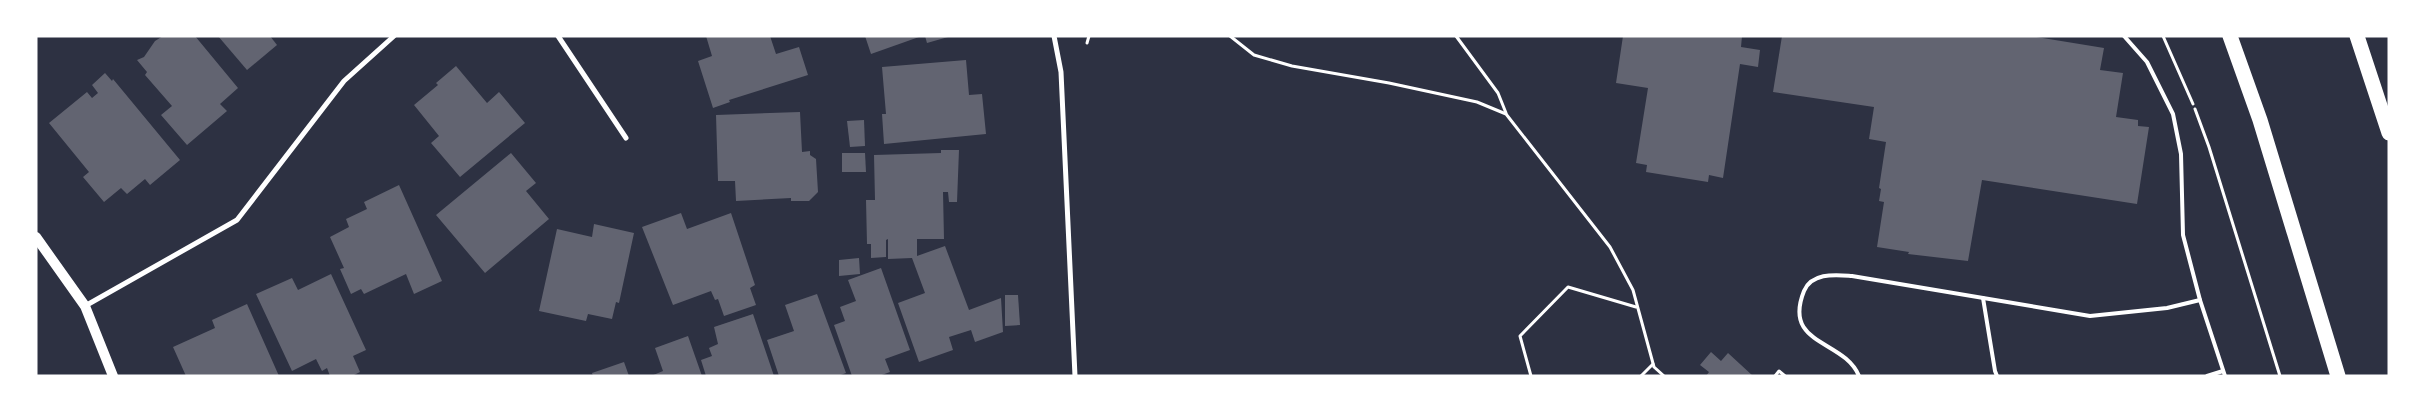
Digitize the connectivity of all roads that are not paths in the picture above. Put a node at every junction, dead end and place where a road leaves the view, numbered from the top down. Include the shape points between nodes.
1 (394, 36) edge
2 (558, 36) edge
3 (1054, 36) edge
4 (2124, 36) edge
5 (2230, 36) edge
6 (2357, 36) edge
7 (2389, 133) edge
8 (626, 138) dead end
9 (36, 237) edge
10 (1983, 298) junction
11 (2200, 300) junction
12 (85, 306) junction
13 (2223, 371) junction
14 (114, 376) edge
15 (1075, 376) edge
16 (1859, 376) edge
17 (1998, 376) edge
18 (2207, 376) edge
19 (2225, 376) edge
20 (2338, 376) edge

1 - 12 street via 344,80 237,220
2 - 8 street
3 - 15 street via 1061,72
4 - 11 lane via 2147,62 2173,114 2181,154 2183,235
5 - 20 highway via 2260,120
6 - 7 highway
9 - 12 main road
10 - 11 lane via 2090,316 2167,308
10 - 16 lane via 1852,276 1824,275 1806,285 1800,300 1800,319 1810,337 1832,348 1854,365
10 - 17 lane via 1994,371
11 - 13 lane
12 - 14 main road
13 - 18 lane
13 - 19 lane

